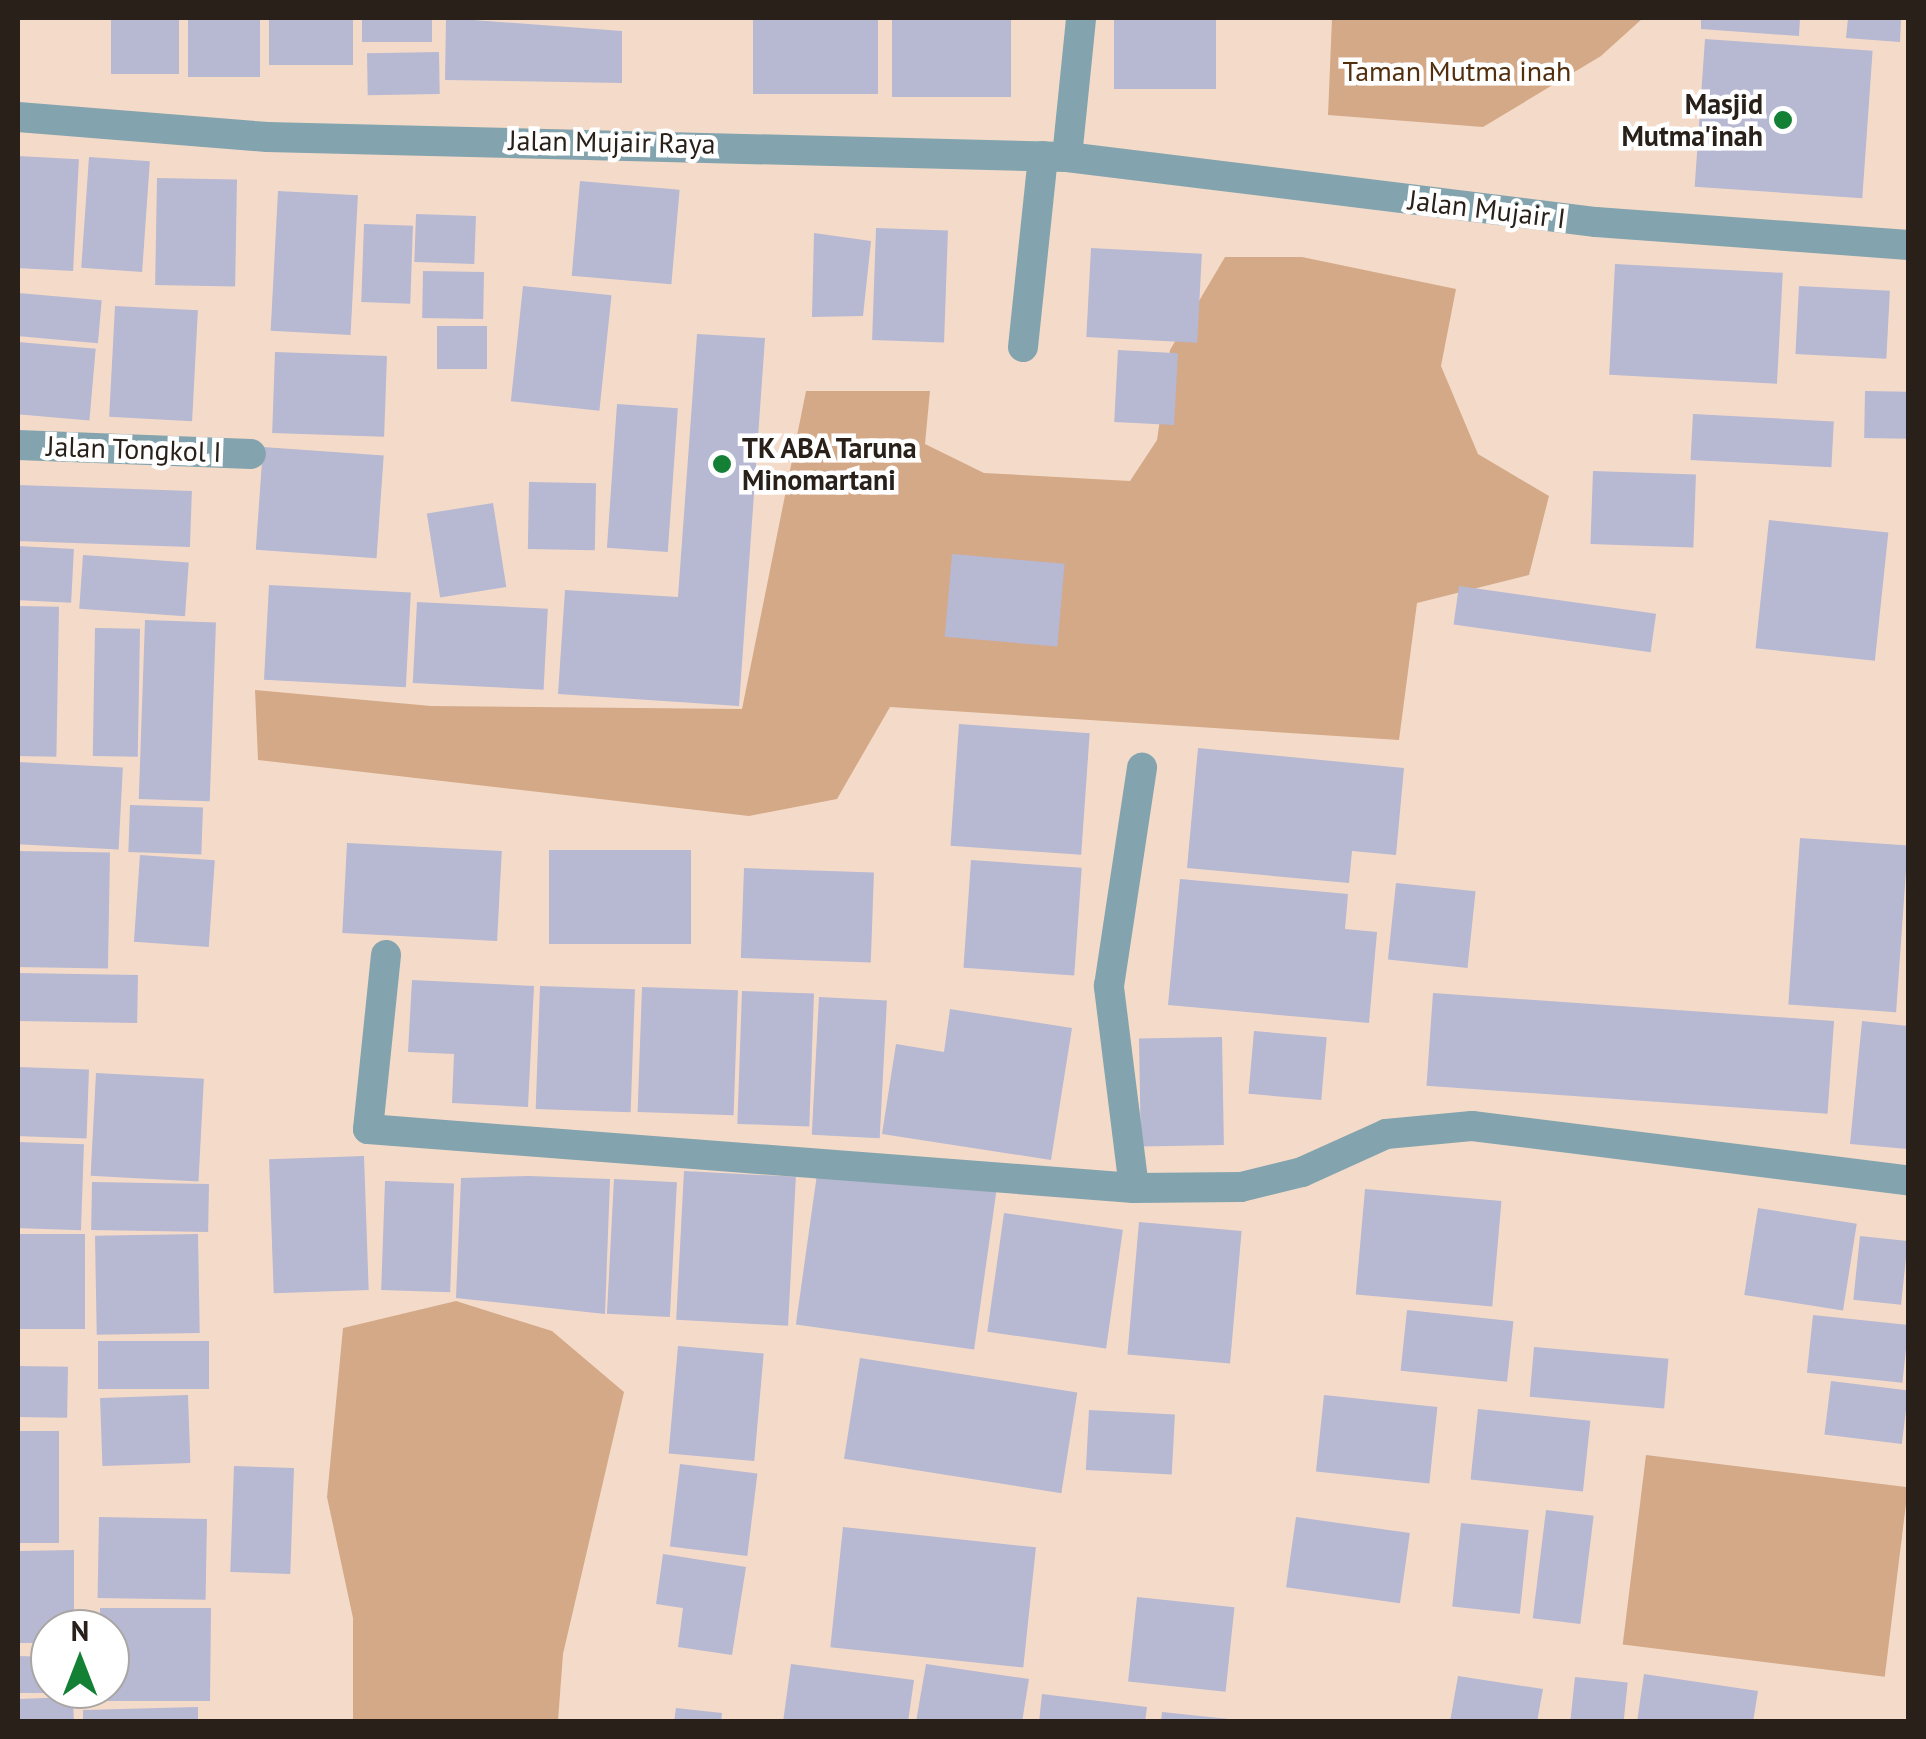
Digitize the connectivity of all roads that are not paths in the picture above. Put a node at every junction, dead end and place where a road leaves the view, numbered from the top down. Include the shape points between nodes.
1 (1081, 18) edge
2 (18, 117) edge
3 (1055, 156) junction
4 (1908, 245) edge
5 (1024, 346) dead end
6 (18, 445) edge
7 (251, 454) dead end
8 (1142, 767) dead end
9 (386, 955) dead end
10 (1908, 1180) edge
11 (1134, 1188) junction

1 - 3 street
2 - 3 street, Jalan Mujair Raya via 267,137
3 - 4 street, Jalan Mujair I via 1596,222
3 - 5 street
6 - 7 street, Jalan Tongkol I
8 - 11 street via 1109,986
9 - 11 street via 368,1130
10 - 11 street via 1415,1126 1241,1187

